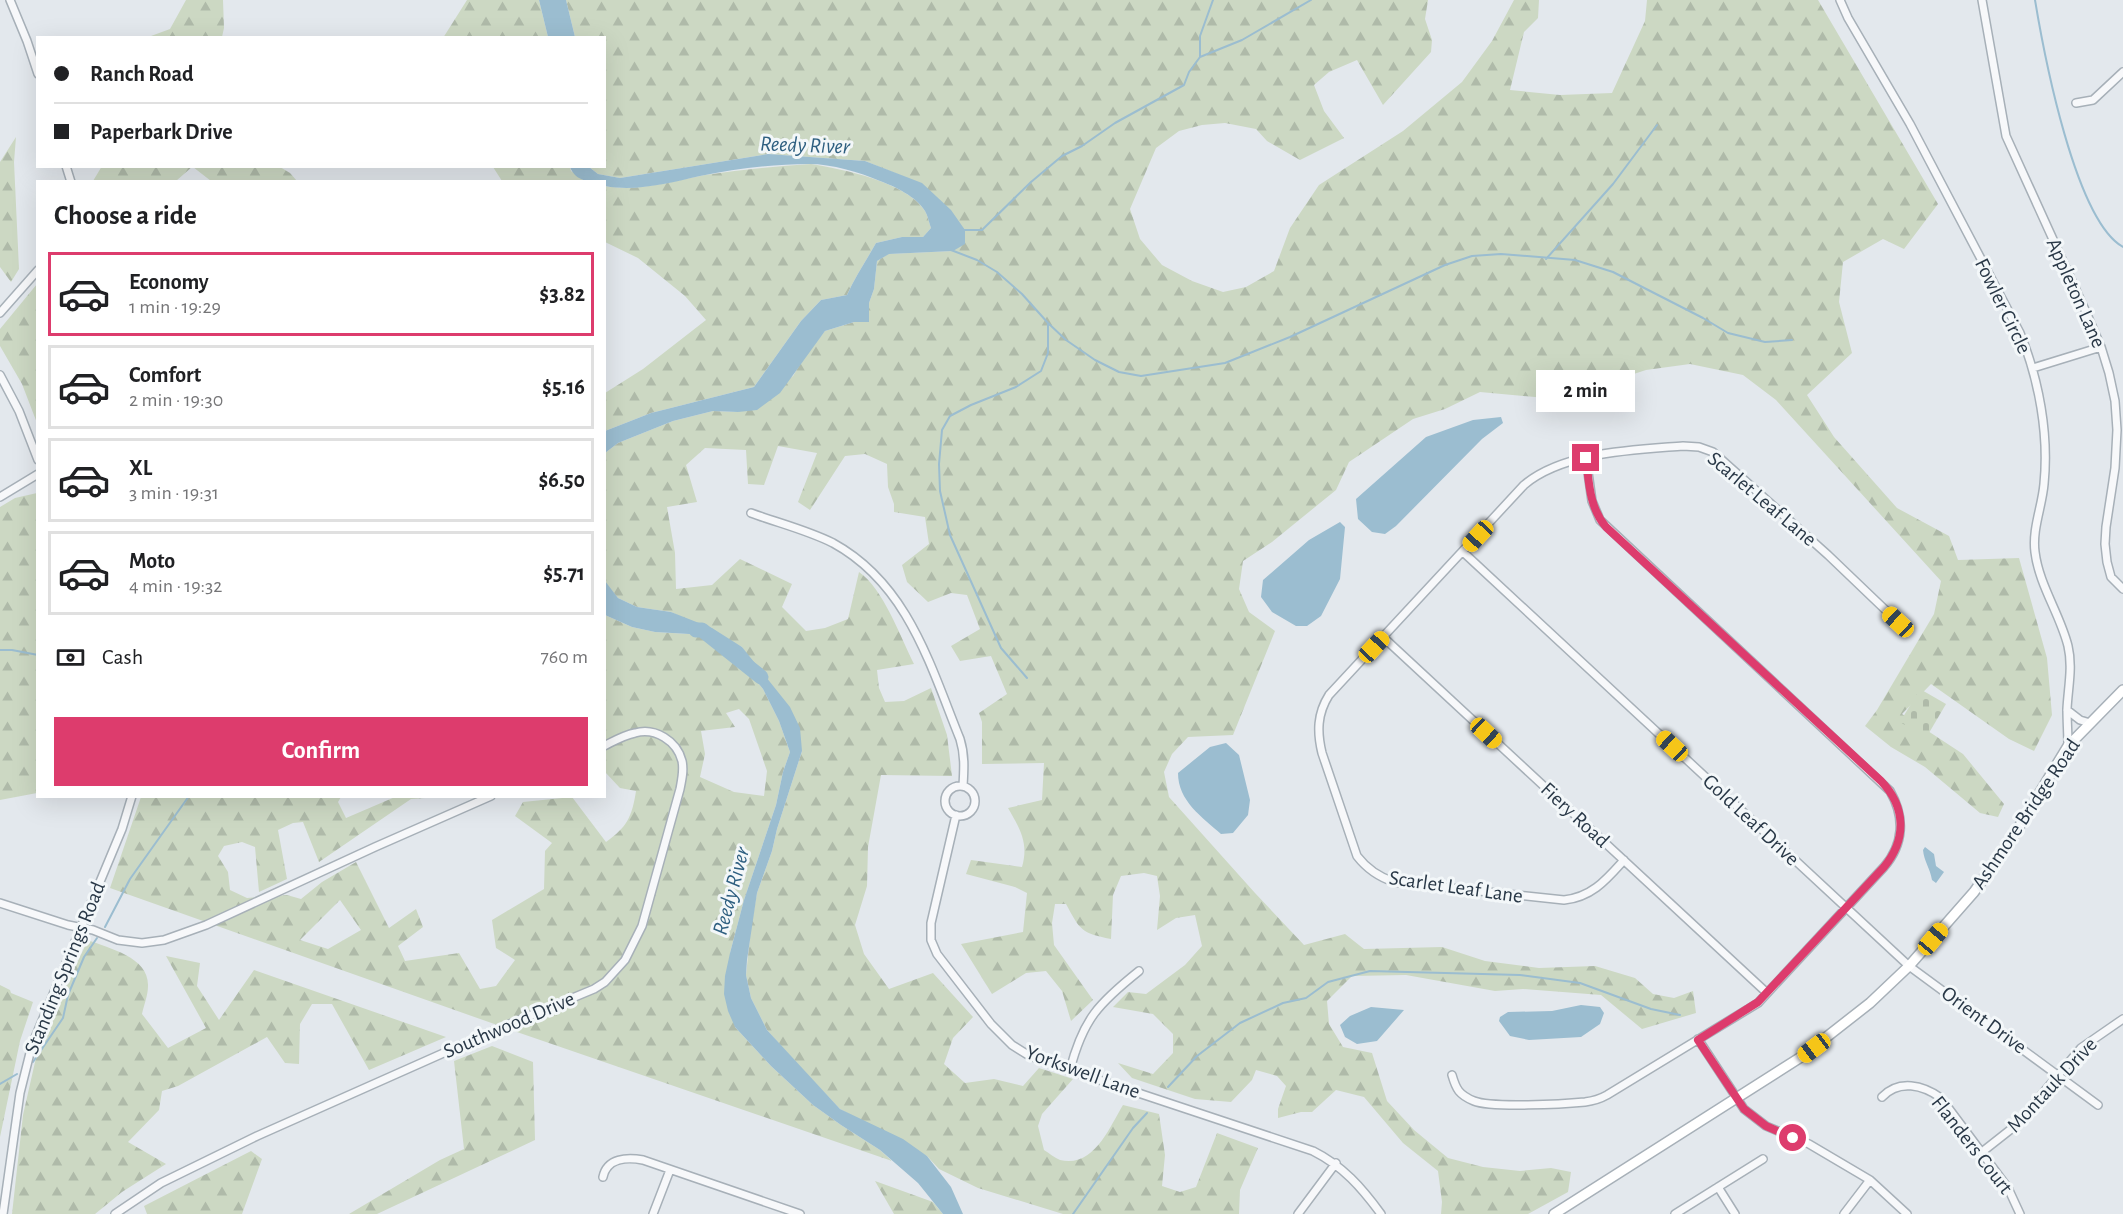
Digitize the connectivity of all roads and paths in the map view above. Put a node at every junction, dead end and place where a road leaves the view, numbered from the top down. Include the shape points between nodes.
1 (10, 0) edge
2 (1840, 0) edge
3 (1982, 0) edge
4 (36, 68) edge
5 (2123, 72) edge
6 (2076, 103) dead end
7 (36, 272) edge
8 (0, 313) edge
9 (2101, 347) junction
10 (2033, 368) junction
11 (0, 375) edge
12 (36, 455) edge
13 (1586, 458) junction
14 (2119, 469) edge
15 (36, 475) edge
16 (0, 497) edge
17 (751, 513) dead end
18 (1462, 552) junction
19 (2123, 589) edge
20 (1898, 622) dead end
21 (1383, 637) junction
22 (2123, 690) edge
23 (2067, 710) junction
24 (2090, 723) junction
25 (606, 745) edge
26 (2068, 746) junction
27 (963, 786) junction
28 (131, 798) edge
29 (486, 798) edge
30 (956, 815) junction
31 (1624, 861) junction
32 (0, 903) edge
33 (1846, 908) junction
34 (81, 927) junction
35 (1909, 966) junction
36 (1139, 970) dead end
37 (1767, 993) junction
38 (2123, 1019) edge
39 (1698, 1040) junction
40 (1070, 1070) junction
41 (1452, 1075) dead end
42 (2058, 1075) junction
43 (1882, 1097) dead end
44 (1736, 1099) junction
45 (2098, 1105) dead end
46 (1982, 1152) junction
47 (1763, 1159) dead end
48 (1336, 1163) junction
49 (670, 1170) junction
50 (603, 1178) dead end
51 (1870, 1180) junction
52 (1718, 1187) junction
53 (770, 1205) junction
54 (3, 1214) edge
55 (115, 1214) edge
56 (653, 1214) edge
57 (768, 1214) edge
58 (800, 1214) edge
59 (1298, 1214) edge
60 (1381, 1214) edge
61 (1554, 1214) edge
62 (1676, 1214) edge
63 (1736, 1214) edge
64 (1844, 1214) edge
65 (1908, 1214) edge
66 (2020, 1214) edge

1 - 4 street
2 - 10 street, Fowler Circle via 2020,333
3 - 9 street, Appleton Lane via 2006,136
5 - 6 street via 2093,100
7 - 8 street
9 - 10 street
9 - 14 street, Appleton Lane via 2115,401
10 - 23 street, Fowler Circle via 2045,461 2035,554 2069,650
11 - 12 street
13 - 18 street, Scarlet Leaf Lane via 1559,464 1532,478
13 - 20 street, Scarlet Leaf Lane via 1683,446 1713,452
13 - 33 street via 1592,501 1606,527 1890,791 1900,816 1901,832 1895,853
14 - 19 street, Appleton Lane via 2105,544 2111,577
15 - 16 street
17 - 27 street via 834,544 877,576 894,597 913,626 960,739 964,750
18 - 21 street, Scarlet Leaf Lane
18 - 33 street, Gold Leaf Drive
21 - 31 street, Fiery Road
21 - 31 street, Scarlet Leaf Lane via 1329,695 1321,710 1318,730 1352,843 1369,869 1394,882 1564,900 1598,888
22 - 24 main road, Ashmore Bridge Road
23 - 24 street
23 - 26 street, Fowler Circle
24 - 26 main road, Ashmore Bridge Road
25 - 55 street, Southwood Drive via 634,733 654,733 675,747 683,768 642,926 631,950 611,977 594,989 247,1141 161,1183
26 - 35 main road, Ashmore Bridge Road via 1999,858
27 - 30 street via 950,790 945,799 947,808
27 - 30 street via 972,792 974,806 968,813
28 - 34 street, Standing Springs Road
29 - 34 street via 178,936 130,943
30 - 40 street, Yorkswell Lane via 931,923 931,940 937,954 1001,1035 1028,1054
31 - 37 street, Fiery Road
32 - 34 street
33 - 35 street, Gold Leaf Drive
33 - 37 street
34 - 54 street, Standing Springs Road via 25,1068
35 - 42 street, Orient Drive
35 - 44 main road, Ashmore Bridge Road via 1826,1040
36 - 40 street via 1094,1012
37 - 39 street
38 - 42 street, Montauk Drive via 2081,1048
39 - 41 street via 1607,1095 1587,1102 1477,1103 1456,1089
39 - 44 street
40 - 48 street, Yorkswell Lane via 1313,1151
42 - 45 street, Orient Drive
42 - 46 street, Montauk Drive via 2015,1126
43 - 46 street, Flanders Court via 1905,1085 1930,1090 1941,1098
44 - 51 street via 1766,1126 1809,1144
44 - 61 main road, Ashmore Bridge Road
46 - 66 street, Flanders Court via 2008,1188
47 - 52 street
48 - 59 street
48 - 60 street, Yorkswell Lane
49 - 50 street via 627,1158 604,1170
49 - 53 street
49 - 56 street
51 - 64 street
51 - 65 street
52 - 62 street
52 - 63 street
53 - 57 street
53 - 58 street

